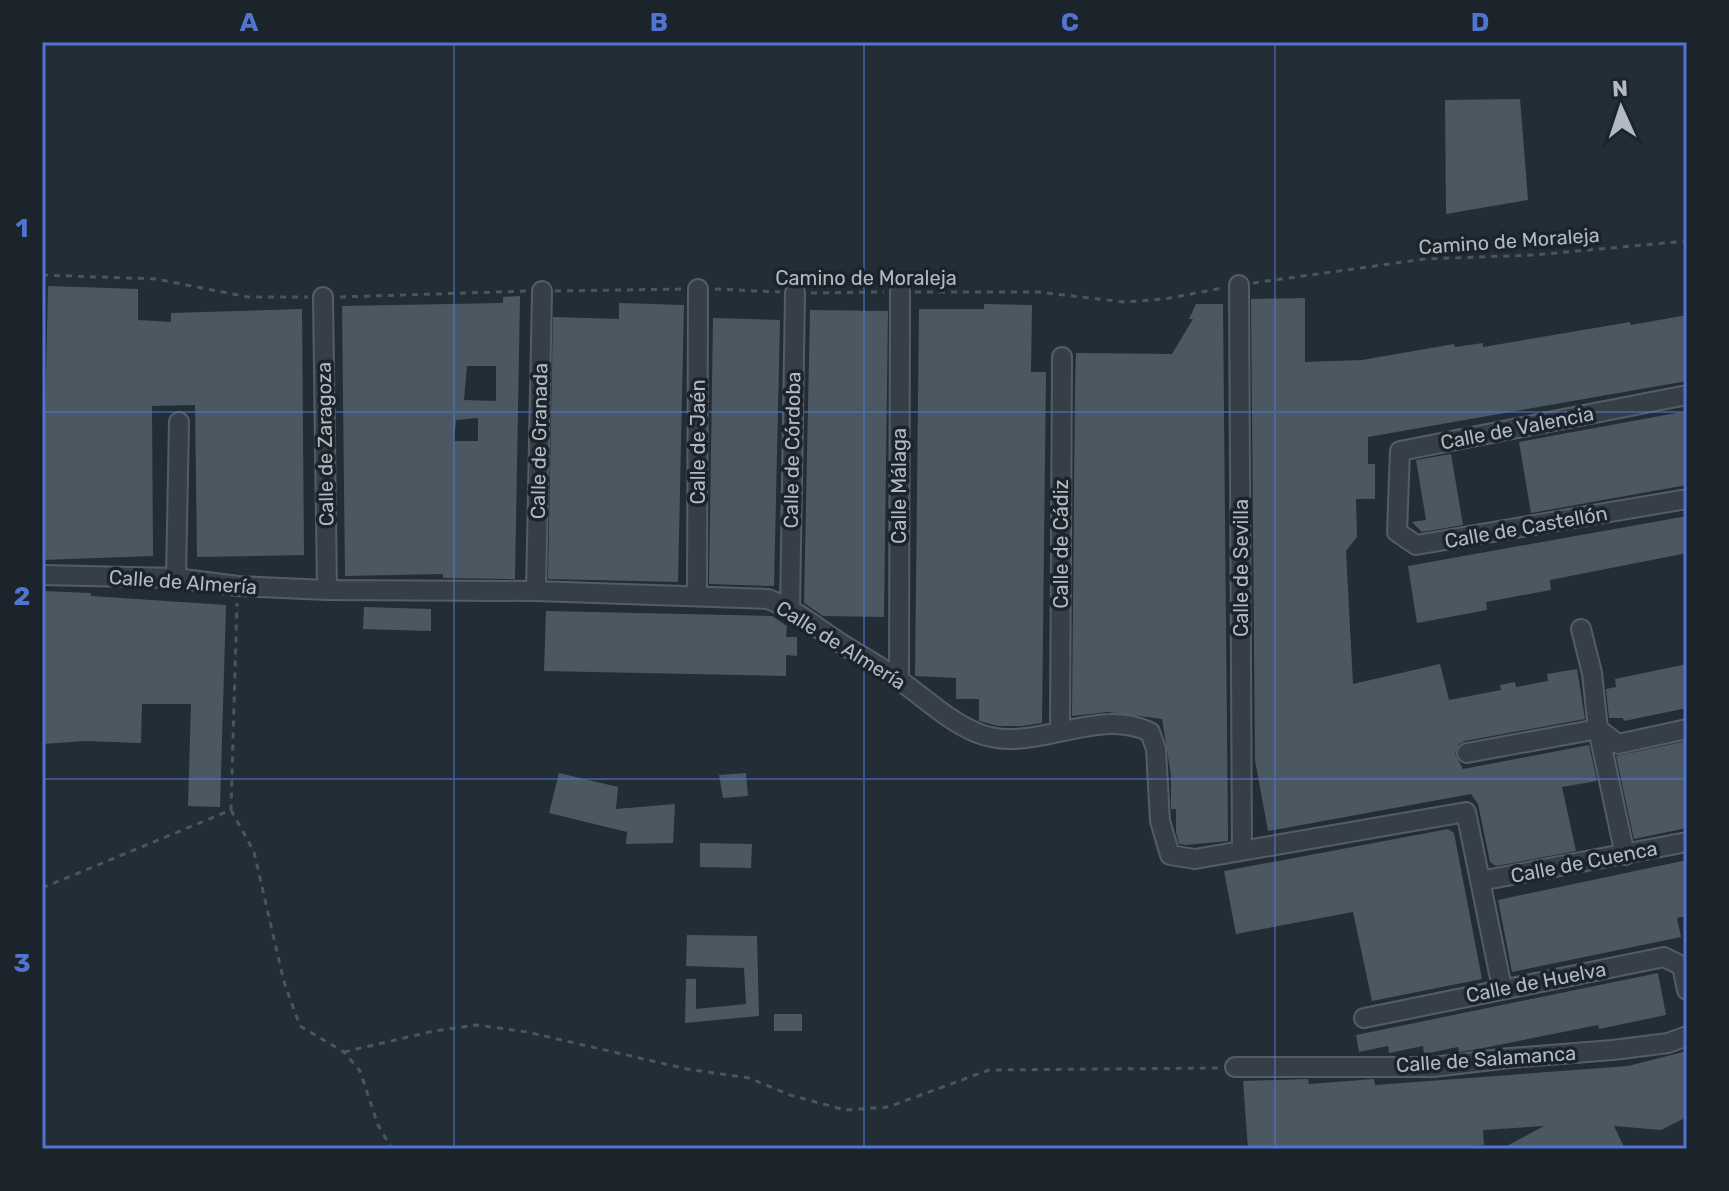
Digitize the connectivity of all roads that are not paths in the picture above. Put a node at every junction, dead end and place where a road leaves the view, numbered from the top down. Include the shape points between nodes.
1 (1239, 285) road end
2 (698, 289) road end
3 (542, 291) road end
4 (900, 292) road end
5 (795, 293) road end
6 (323, 297) road end
7 (1062, 357) dead end
8 (1687, 395) edge
9 (179, 422) dead end
10 (1687, 499) edge
11 (1398, 504) joint
12 (42, 575) edge
13 (176, 578) junction
14 (327, 590) junction
15 (536, 591) junction
16 (697, 596) junction
17 (790, 608) junction
18 (1581, 629) dead end
19 (899, 680) junction
20 (1598, 729) junction
21 (1687, 729) edge
22 (1060, 731) junction
23 (1467, 753) dead end
24 (1687, 842) edge
25 (1242, 851) junction
26 (1625, 855) junction
27 (1480, 881) junction
28 (1502, 988) junction
29 (1687, 990) edge
30 (1364, 1018) dead end
31 (1687, 1036) edge
32 (1235, 1067) road end

1 - 25 street, Calle de Sevilla
2 - 16 street, Calle de Jaén
3 - 15 street, Calle de Granada
4 - 19 street, Calle Málaga
5 - 17 street, Calle de Córdoba
6 - 14 street, Calle de Zaragoza
7 - 22 street, Calle de Cádiz
8 - 11 street, Calle de Valencia via 1400,451
9 - 13 street
10 - 11 street, Calle de Castellón via 1416,545 1397,532
12 - 13 street, Calle de Almería
13 - 14 street, Calle de Almería
14 - 15 street, Calle de Almería
15 - 16 street, Calle de Almería
16 - 17 street, Calle de Almería via 768,599
17 - 19 street, Calle de Almería
18 - 20 street
19 - 22 street, Calle de Almería via 976,733 1007,741
20 - 21 street via 1618,744
20 - 23 street
20 - 26 street
22 - 25 street, Calle de Almería via 1119,724 1150,732 1156,749 1160,821 1170,855 1195,859
24 - 26 street, Calle de Cuenca
25 - 27 street, Calle de Almería via 1466,812
26 - 27 street, Calle de Cuenca
27 - 28 street
28 - 29 street, Calle de Huelva via 1664,957 1682,966
28 - 30 street, Calle de Huelva
31 - 32 street, Calle de Salamanca via 1613,1050 1433,1067

